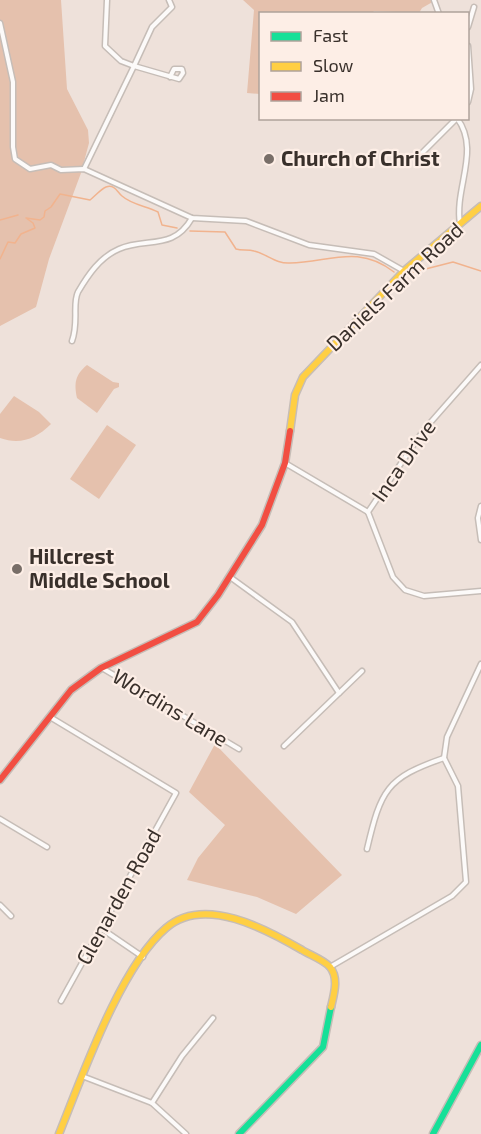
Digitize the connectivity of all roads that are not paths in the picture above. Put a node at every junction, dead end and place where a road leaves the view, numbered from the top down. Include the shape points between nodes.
1 (107, 0) edge
2 (169, 0) edge
3 (474, 7) dead end
4 (0, 23) edge
5 (469, 24) edge
6 (469, 60) edge
7 (134, 66) junction
8 (170, 77) dead end
9 (469, 98) edge
10 (456, 120) edge
11 (458, 120) edge
12 (418, 156) dead end
13 (84, 169) junction
14 (481, 206) edge
15 (192, 218) junction
16 (460, 224) junction
17 (404, 271) junction
18 (72, 341) dead end
19 (481, 365) edge
20 (285, 463) junction
21 (481, 506) edge
22 (368, 512) junction
23 (481, 540) edge
24 (230, 577) junction
25 (481, 591) edge
26 (481, 664) edge
27 (101, 668) junction
28 (362, 671) dead end
29 (339, 693) junction
30 (50, 717) junction
31 (284, 746) dead end
32 (239, 749) dead end
33 (444, 758) junction
34 (0, 780) edge
35 (0, 819) edge
36 (47, 847) dead end
37 (367, 849) dead end
38 (0, 905) edge
39 (11, 916) dead end
40 (102, 929) junction
41 (143, 957) junction
42 (330, 967) junction
43 (61, 1001) dead end
44 (213, 1018) dead end
45 (481, 1045) edge
46 (82, 1076) junction
47 (152, 1103) junction
48 (59, 1134) edge
49 (186, 1134) edge
50 (239, 1134) edge
51 (433, 1134) edge

1 - 7 street via 105,46 121,61
2 - 7 street via 172,7 152,27
3 - 5 street
4 - 13 street via 12,82 15,159 30,169 51,165 61,170
6 - 9 street
7 - 8 street
7 - 13 street
10 - 12 street
11 - 16 street via 469,148 469,170 458,201
13 - 15 street
14 - 16 main road, Daniels Farm Road
15 - 17 street via 246,221 309,245 374,254
15 - 18 street via 172,239 119,249 95,266 76,295 77,328
16 - 17 main road, Daniels Farm Road
17 - 20 main road, Daniels Farm Road via 303,377 295,395
19 - 22 street, Inca Drive via 423,431
20 - 22 street, Inca Drive
20 - 24 main road, Daniels Farm Road via 262,525
21 - 23 street
22 - 25 street via 393,577 405,590 424,596
24 - 27 main road, Daniels Farm Road via 197,622
24 - 29 street via 292,622
26 - 33 street via 447,737
27 - 30 main road, Daniels Farm Road via 71,690
27 - 32 street, Wordins Lane
28 - 29 street
29 - 31 street
30 - 34 main road, Daniels Farm Road
30 - 40 street, Glenarden Road via 176,793
33 - 37 street via 411,769 389,787 378,807
33 - 42 street via 458,786 466,882 452,896
35 - 36 street
38 - 39 street
40 - 41 street
40 - 43 street, Glenarden Road
41 - 42 main road via 175,921 200,915 234,920 282,939
41 - 46 main road via 99,1032
42 - 50 main road via 336,984 323,1047
44 - 47 street via 182,1056
45 - 51 main road
46 - 47 street
46 - 48 main road
47 - 49 street

